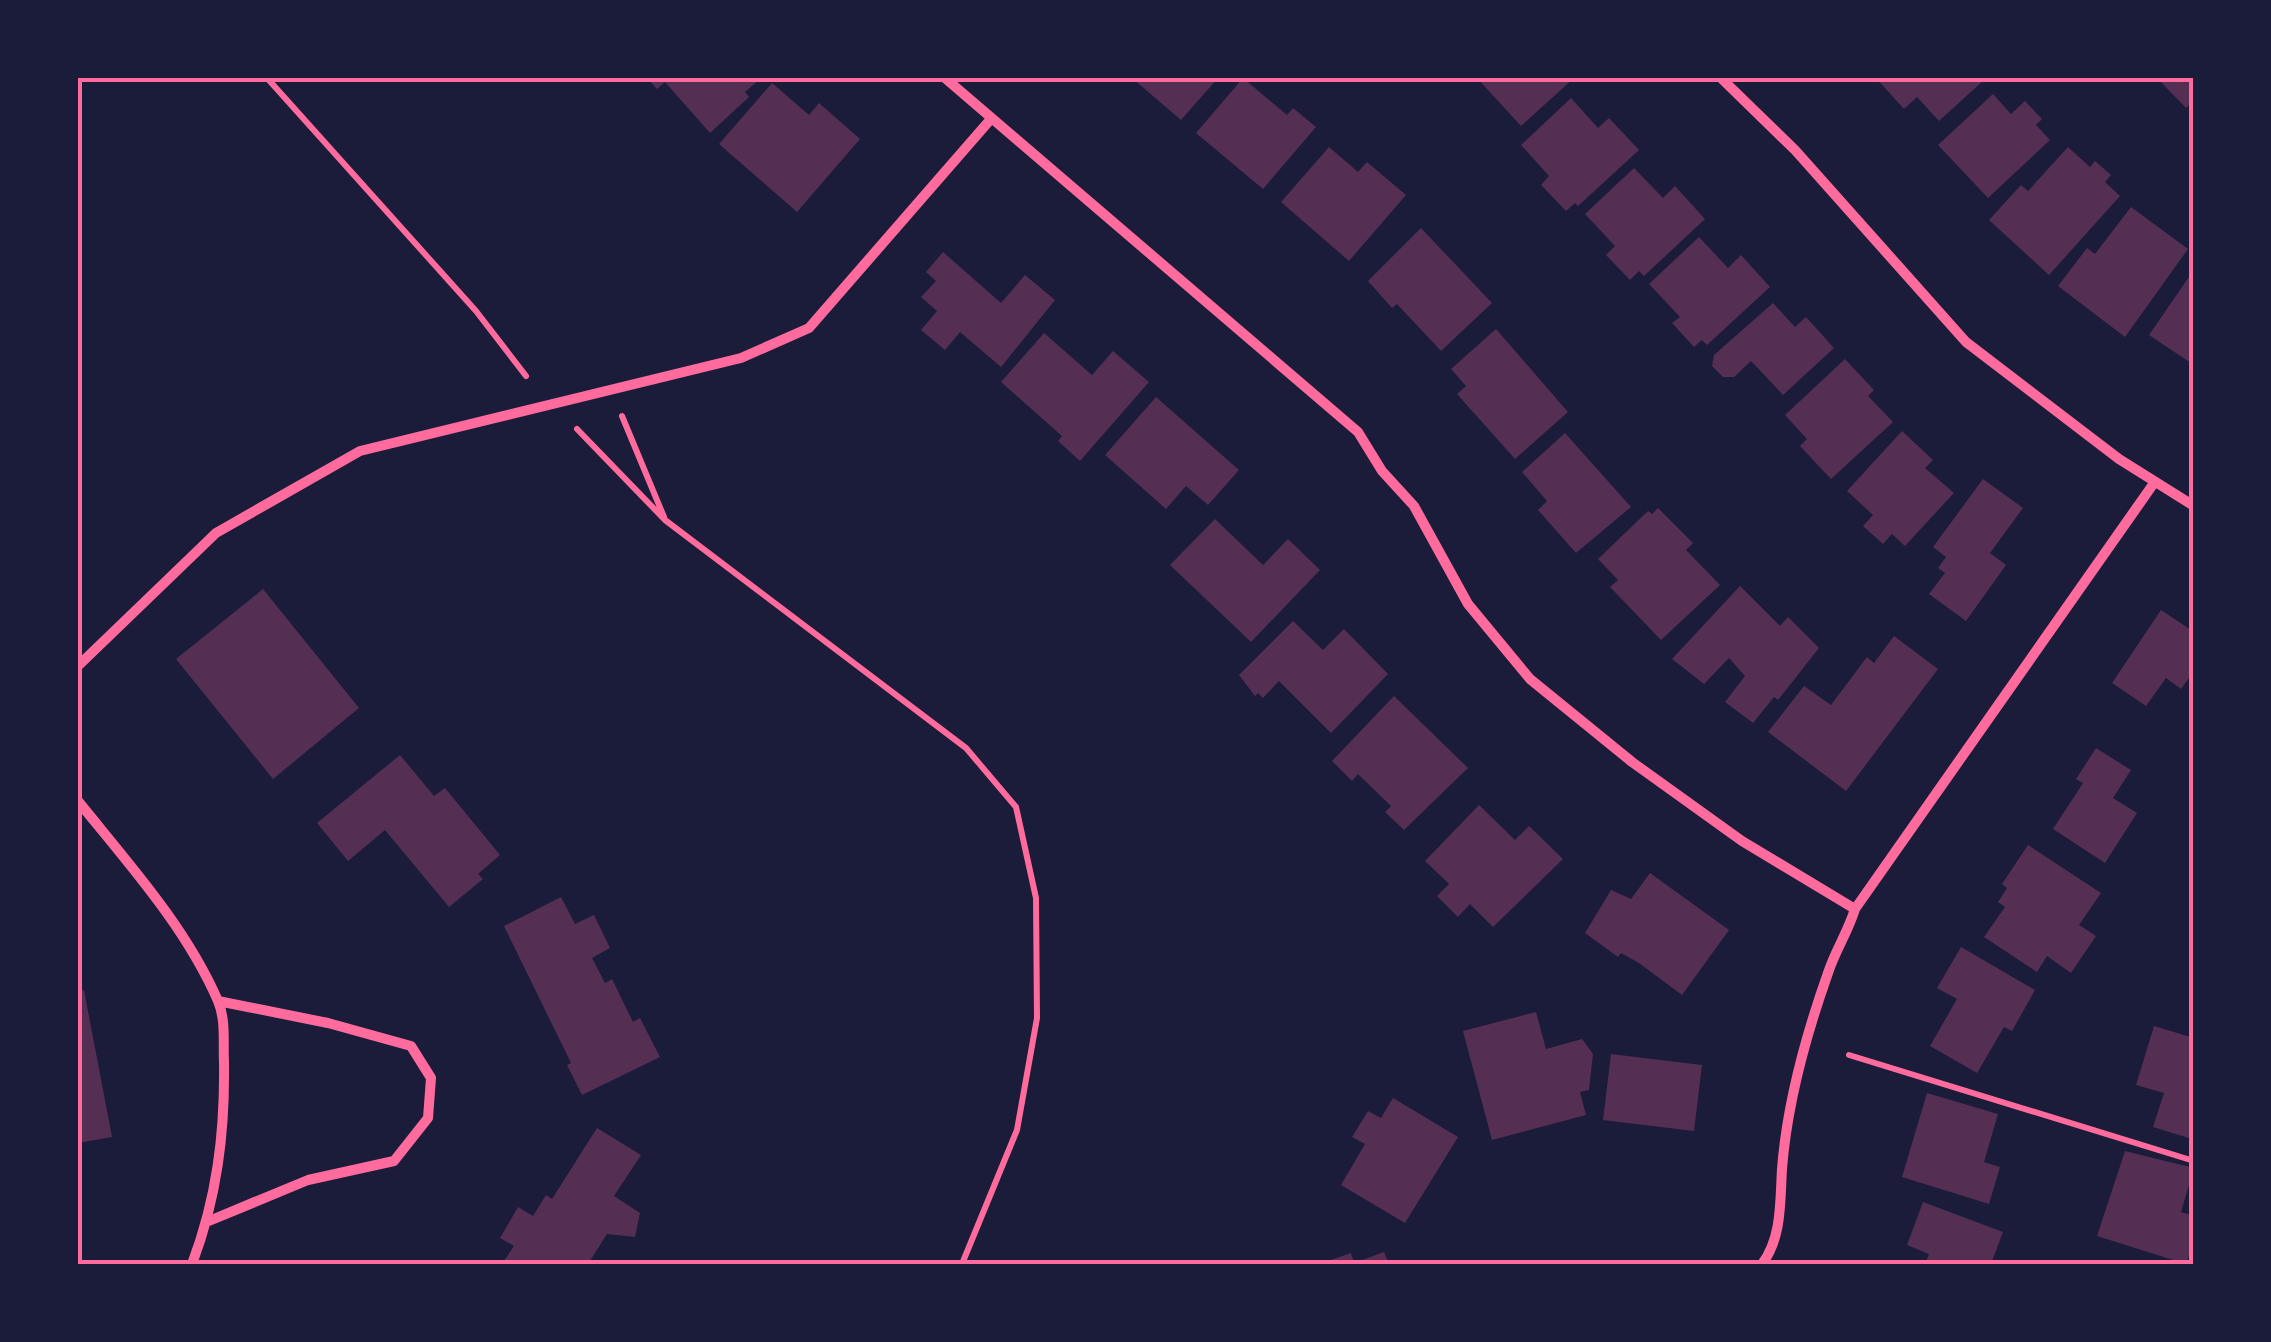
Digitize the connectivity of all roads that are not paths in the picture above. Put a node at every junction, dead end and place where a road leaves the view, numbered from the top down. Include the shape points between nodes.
1 (945, 78) edge
2 (1722, 78) edge
3 (990, 120) junction
4 (2154, 483) junction
5 (2194, 506) edge
6 (78, 666) edge
7 (78, 801) edge
8 (1855, 909) junction
9 (218, 1001) junction
10 (209, 1221) junction
11 (192, 1264) edge
12 (1762, 1264) edge

1 - 3 street
2 - 4 street via 1966,342
3 - 6 street via 809,328 740,358 360,452 216,533
3 - 8 street via 1358,432 1414,506 1468,604 1530,679 1742,841
4 - 5 street
4 - 8 street
7 - 9 street via 183,935
8 - 12 street via 1808,1036 1784,1144 1776,1247
9 - 10 street via 224,1119
9 - 10 street via 411,1046 431,1078 428,1118 394,1161 308,1180
10 - 11 street

